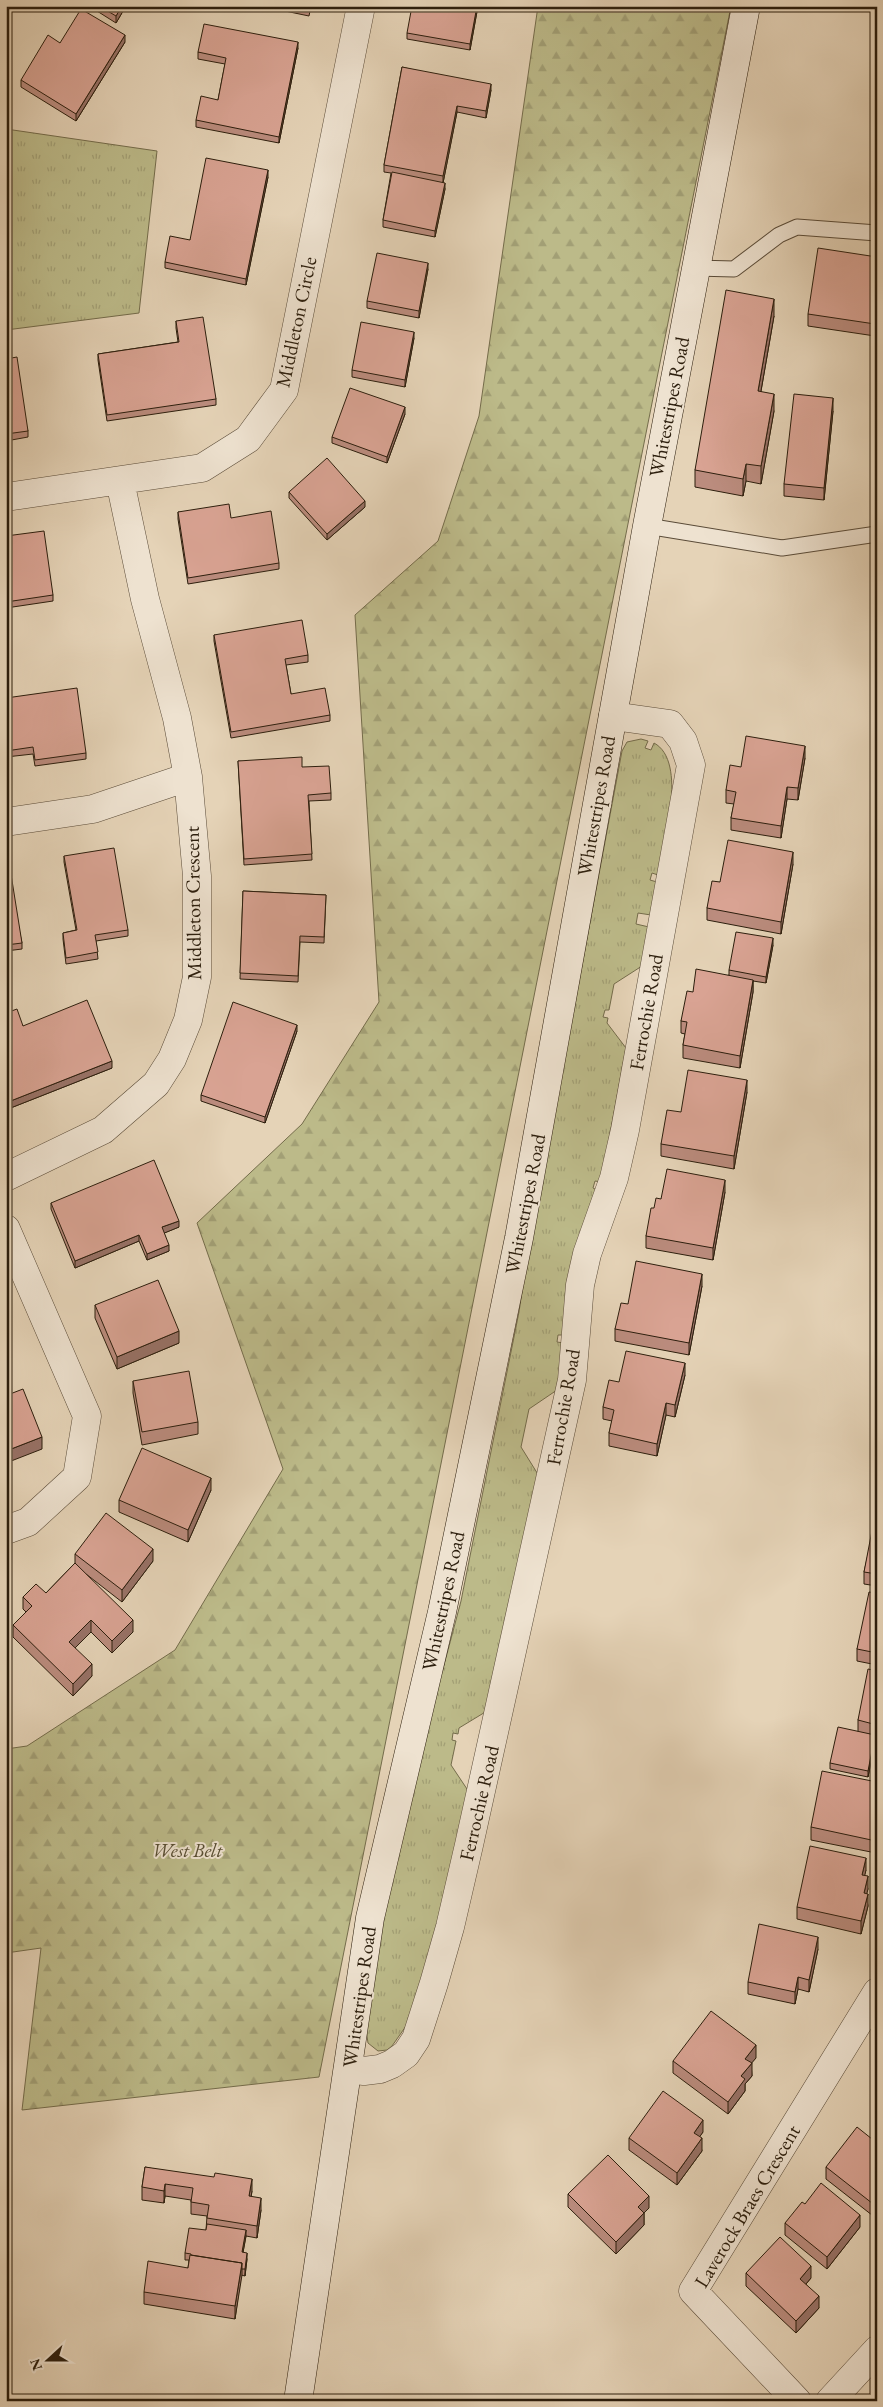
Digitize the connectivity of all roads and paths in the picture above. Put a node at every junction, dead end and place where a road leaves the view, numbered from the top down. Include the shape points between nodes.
1 (361, 6) edge
2 (746, 6) edge
3 (877, 233) edge
4 (695, 268) junction
5 (120, 481) junction
6 (6, 497) edge
7 (647, 526) junction
8 (877, 534) edge
9 (613, 716) junction
10 (188, 777) junction
11 (6, 822) edge
12 (6, 1177) edge
13 (6, 1228) edge
14 (6, 1530) edge
15 (877, 1992) edge
16 (348, 2069) junction
17 (877, 2350) edge
18 (298, 2401) edge
19 (798, 2401) edge
20 (830, 2401) edge

1 - 5 street, Middleton Circle via 284,390 248,439 202,468
2 - 4 street, Whitestripes Road
3 - 4 lane via 797,227 779,235 734,270
4 - 7 street, Whitestripes Road
5 - 6 street, Middleton Circle
5 - 10 street, Middleton Crescent
7 - 8 lane via 782,548
7 - 9 street, Whitestripes Road
9 - 16 street, Whitestripes Road via 519,1238 442,1612 370,1918
9 - 16 street, Ferrochie Road via 670,724 683,741 691,766 625,1130 614,1178 587,1254 580,1285 572,1380 469,1845 434,1984 416,2039 406,2054 380,2069
10 - 11 street via 93,809
10 - 12 street, Middleton Crescent via 196,876 197,977 188,1020 172,1059 156,1084 103,1130
13 - 14 street via 87,1416 77,1477 28,1522
15 - 19 street, Laverock Braes Crescent via 693,2291
16 - 18 street, Whitestripes Road
17 - 20 street

